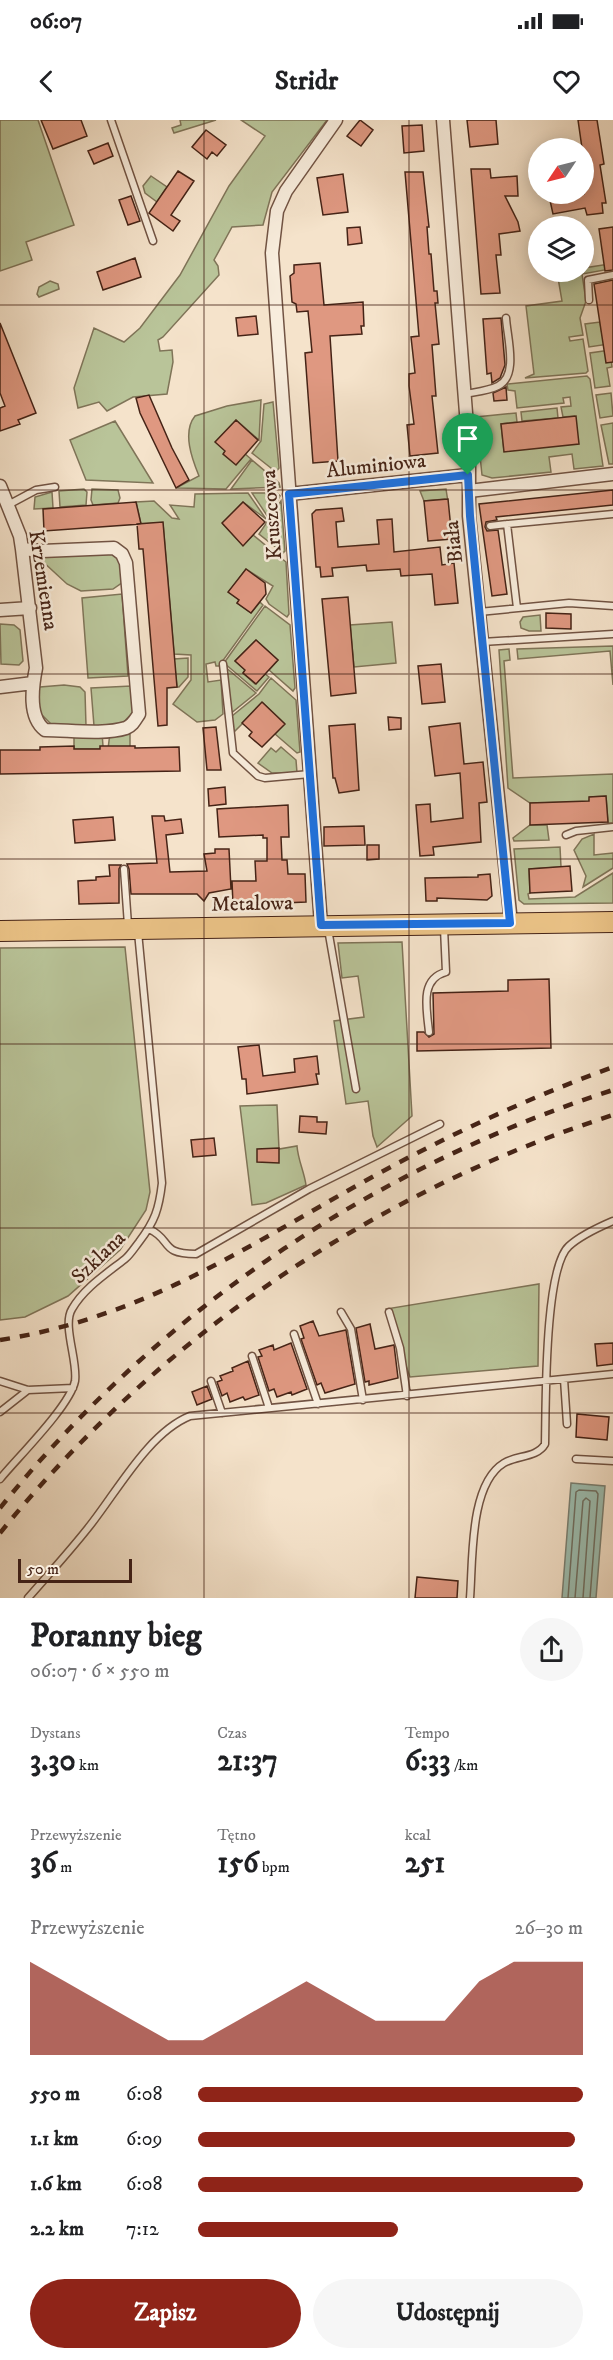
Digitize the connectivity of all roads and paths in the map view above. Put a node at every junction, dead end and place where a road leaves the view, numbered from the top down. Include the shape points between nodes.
1 (111, 120) edge
2 (336, 120) edge
3 (443, 120) edge
4 (153, 241) dead end
5 (613, 275) edge
6 (589, 300) dead end
7 (506, 318) dead end
8 (464, 395) junction
9 (613, 474) edge
10 (468, 475) junction
11 (0, 486) edge
12 (55, 487) dead end
13 (468, 491) junction
14 (289, 494) junction
15 (8, 505) junction
16 (613, 514) edge
17 (507, 524) junction
18 (490, 526) dead end
19 (22, 549) junction
20 (613, 606) edge
21 (30, 608) junction
22 (518, 608) junction
23 (0, 610) edge
24 (479, 612) junction
25 (613, 634) edge
26 (483, 642) junction
27 (223, 664) dead end
28 (33, 683) junction
29 (0, 687) edge
30 (310, 774) junction
31 (613, 827) edge
32 (566, 835) dead end
33 (124, 869) dead end
34 (613, 922) edge
35 (510, 923) junction
36 (444, 924) junction
37 (324, 925) junction
38 (133, 929) junction
39 (0, 931) edge
40 (429, 1032) dead end
41 (356, 1089) dead end
42 (440, 1124) dead end
43 (613, 1221) edge
44 (149, 1229) junction
45 (341, 1312) dead end
46 (389, 1312) dead end
47 (294, 1334) dead end
48 (252, 1356) dead end
49 (613, 1374) edge
50 (564, 1379) junction
51 (0, 1380) edge
52 (211, 1381) dead end
53 (545, 1381) junction
54 (73, 1388) junction
55 (28, 1390) junction
56 (407, 1396) junction
57 (363, 1400) junction
58 (318, 1404) junction
59 (269, 1408) junction
60 (0, 1412) edge
61 (222, 1413) junction
62 (567, 1424) dead end
63 (576, 1459) dead end
64 (613, 1461) edge
65 (0, 1479) edge
66 (28, 1598) edge
67 (470, 1598) edge

1 - 4 lane
2 - 14 street, Kruszcowa via 286,191 274,228 272,253
3 - 8 street, Biała
5 - 6 lane via 588,280
7 - 8 lane via 510,368 507,377 496,387
8 - 10 street, Biała
9 - 13 street
10 - 13 street, Biała
10 - 14 street, Aluminiowa
11 - 15 street, Krzemienna
12 - 15 lane via 36,490
13 - 24 street, Biała
14 - 30 street, Kruszcowa
15 - 19 street, Krzemienna
16 - 17 lane
17 - 18 lane
17 - 22 lane
19 - 21 street, Krzemienna
19 - 28 street, Krzemienna via 114,548 122,554 126,563 139,714 126,728 45,730 35,718
20 - 22 lane via 569,603
21 - 23 street
21 - 28 street, Krzemienna via 36,668
22 - 24 lane
24 - 26 street, Biała
25 - 26 lane
26 - 35 street, Biała
27 - 30 lane via 232,753 265,778
28 - 29 street
30 - 37 street, Kruszcowa
31 - 32 lane
33 - 38 lane, Szklana
34 - 35 main road, Metalowa
35 - 36 main road, Metalowa
36 - 37 main road, Metalowa
36 - 40 lane via 446,972 429,983
37 - 38 main road, Metalowa
37 - 41 lane
38 - 39 main road, Metalowa
38 - 44 lane, Szklana via 139,954 162,1183 159,1207
42 - 44 lane via 309,1189 196,1254 172,1251
43 - 53 lane via 568,1246 555,1273
44 - 54 lane, Szklana via 127,1258 101,1277 70,1312 75,1360
45 - 57 lane via 351,1329
46 - 56 lane via 400,1348
47 - 58 lane
48 - 59 lane
49 - 50 lane
50 - 53 lane
50 - 62 lane
51 - 55 lane
52 - 61 lane
53 - 56 lane
53 - 67 lane via 545,1444 537,1452 504,1463 486,1482 477,1503
54 - 55 lane
54 - 65 lane, Szklana via 62,1407
55 - 60 lane
56 - 57 lane
57 - 58 lane
58 - 59 lane
59 - 61 lane
61 - 66 lane via 190,1416 165,1430
63 - 64 lane

